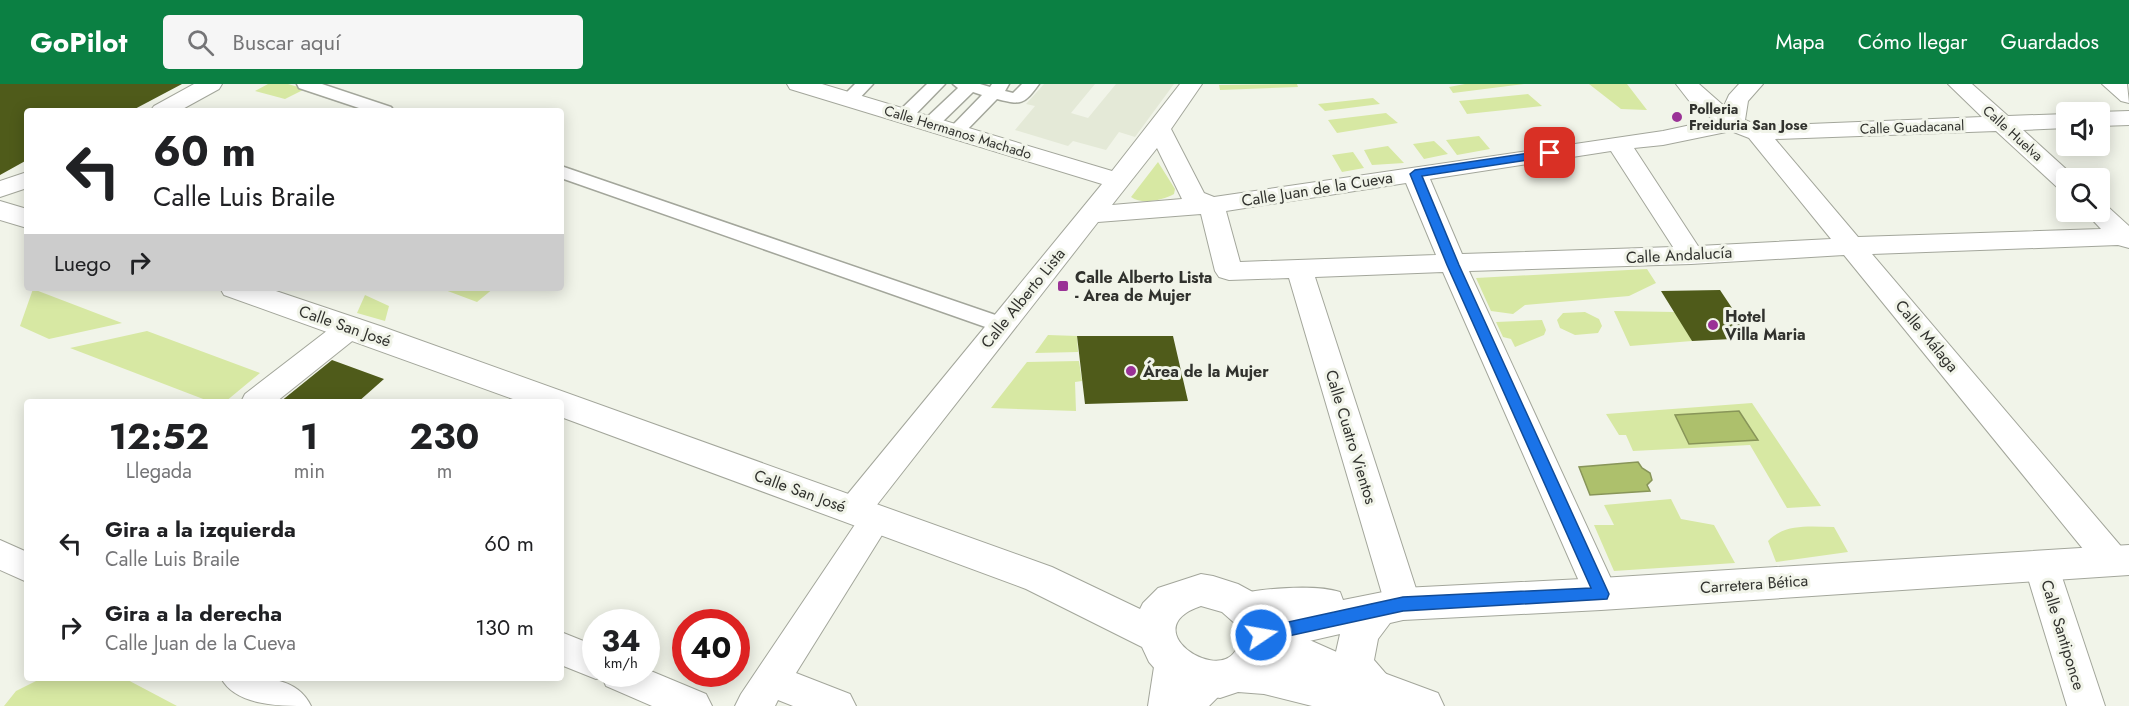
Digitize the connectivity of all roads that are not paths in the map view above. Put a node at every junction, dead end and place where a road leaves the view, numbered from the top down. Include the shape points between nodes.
1 (211, 84) edge
2 (305, 84) edge
3 (937, 84) edge
4 (1031, 84) edge
5 (1191, 84) edge
6 (1687, 84) edge
7 (1752, 84) edge
8 (1959, 84) edge
9 (2114, 84) edge
10 (808, 85) edge
11 (967, 85) edge
12 (997, 88) edge
13 (857, 92) edge
14 (2129, 96) edge
15 (167, 108) edge
16 (376, 108) edge
17 (904, 116) junction
18 (2129, 118) edge
19 (2110, 119) edge
20 (2056, 121) edge
21 (1733, 123) junction
22 (2002, 123) junction
23 (930, 124) junction
24 (1159, 129) junction
25 (956, 131) junction
26 (1757, 133) junction
27 (1618, 143) junction
28 (564, 173) edge
29 (2056, 173) edge
30 (1415, 174) junction
31 (24, 181) edge
32 (1118, 181) junction
33 (0, 189) edge
34 (1212, 205) junction
35 (1089, 215) junction
36 (2110, 222) edge
37 (2128, 237) edge
38 (1852, 246) junction
39 (1691, 255) junction
40 (1453, 265) junction
41 (1300, 271) junction
42 (244, 291) edge
43 (1002, 325) junction
44 (351, 327) junction
45 (260, 399) edge
46 (548, 399) edge
47 (564, 405) edge
48 (865, 514) junction
49 (0, 555) edge
50 (2121, 560) edge
51 (2041, 565) junction
52 (24, 567) edge
53 (1601, 594) junction
54 (1391, 607) junction
55 (1256, 627) junction
56 (1165, 635) junction
57 (564, 649) edge
58 (582, 657) edge
59 (245, 681) edge
60 (649, 687) edge
61 (1212, 688) edge
62 (763, 693) edge
63 (1380, 697) edge
64 (292, 706) edge
65 (693, 706) edge
66 (837, 706) edge
67 (1167, 706) edge
68 (1423, 706) edge
69 (2086, 706) edge

1 - 15 street
2 - 16 street
3 - 17 street
4 - 12 street via 1017,99
5 - 24 street, Calle Alberto Lista
6 - 21 street
7 - 21 street via 1737,100
8 - 22 street, Calle Huelva
9 - 14 street
10 - 13 street, Calle Hermanos Machado
11 - 12 street
11 - 23 street
12 - 25 street
13 - 17 street, Calle Hermanos Machado
17 - 23 street, Calle Hermanos Machado
18 - 19 street
20 - 22 street, Calle Guadacanal
21 - 26 street, Calle Málaga
21 - 27 street, Calle Juan de la Cueva
22 - 26 street, Calle Guadacanal
22 - 29 street, Calle Huelva
23 - 25 street, Calle Hermanos Machado
24 - 32 street, Calle Alberto Lista
24 - 34 street via 1194,198
25 - 32 street, Calle Hermanos Machado
26 - 38 street, Calle Málaga
27 - 30 street, Calle Juan de la Cueva
27 - 39 street
28 - 43 street
30 - 34 street, Calle Juan de la Cueva
30 - 40 street
31 - 33 street
32 - 35 street, Calle Alberto Lista
34 - 35 street, Calle Juan de la Cueva
34 - 41 street, Calle Andalucía via 1229,271
35 - 43 street, Calle Alberto Lista
36 - 37 street
37 - 38 street, Calle Andalucía
38 - 39 street, Calle Andalucía
38 - 50 street, Calle Málaga
39 - 40 street, Calle Andalucía
40 - 41 street, Calle Andalucía
40 - 53 street
41 - 54 street, Calle Cuatro Vientos
42 - 44 main road, Calle San José
43 - 48 street, Calle Alberto Lista
44 - 45 street
44 - 46 main road, Calle San José
47 - 48 main road, Calle San José
48 - 56 main road, Calle San José via 1039,578
48 - 62 street, Calle Alberto Lista
49 - 52 street
50 - 51 main road, Carretera Bética
51 - 53 main road, Carretera Bética
51 - 69 street, Calle Santiponce
53 - 54 main road, Carretera Bética
54 - 55 main road, Carretera Bética
54 - 63 main road via 1365,623 1356,639 1353,665
55 - 56 main road via 1234,598 1201,590 1185,593
55 - 61 main road via 1251,665
55 - 63 main road
56 - 61 main road via 1192,678
56 - 67 street
57 - 58 street
59 - 64 street
60 - 65 street
61 - 63 main road via 1264,676
62 - 66 street
63 - 68 main road

